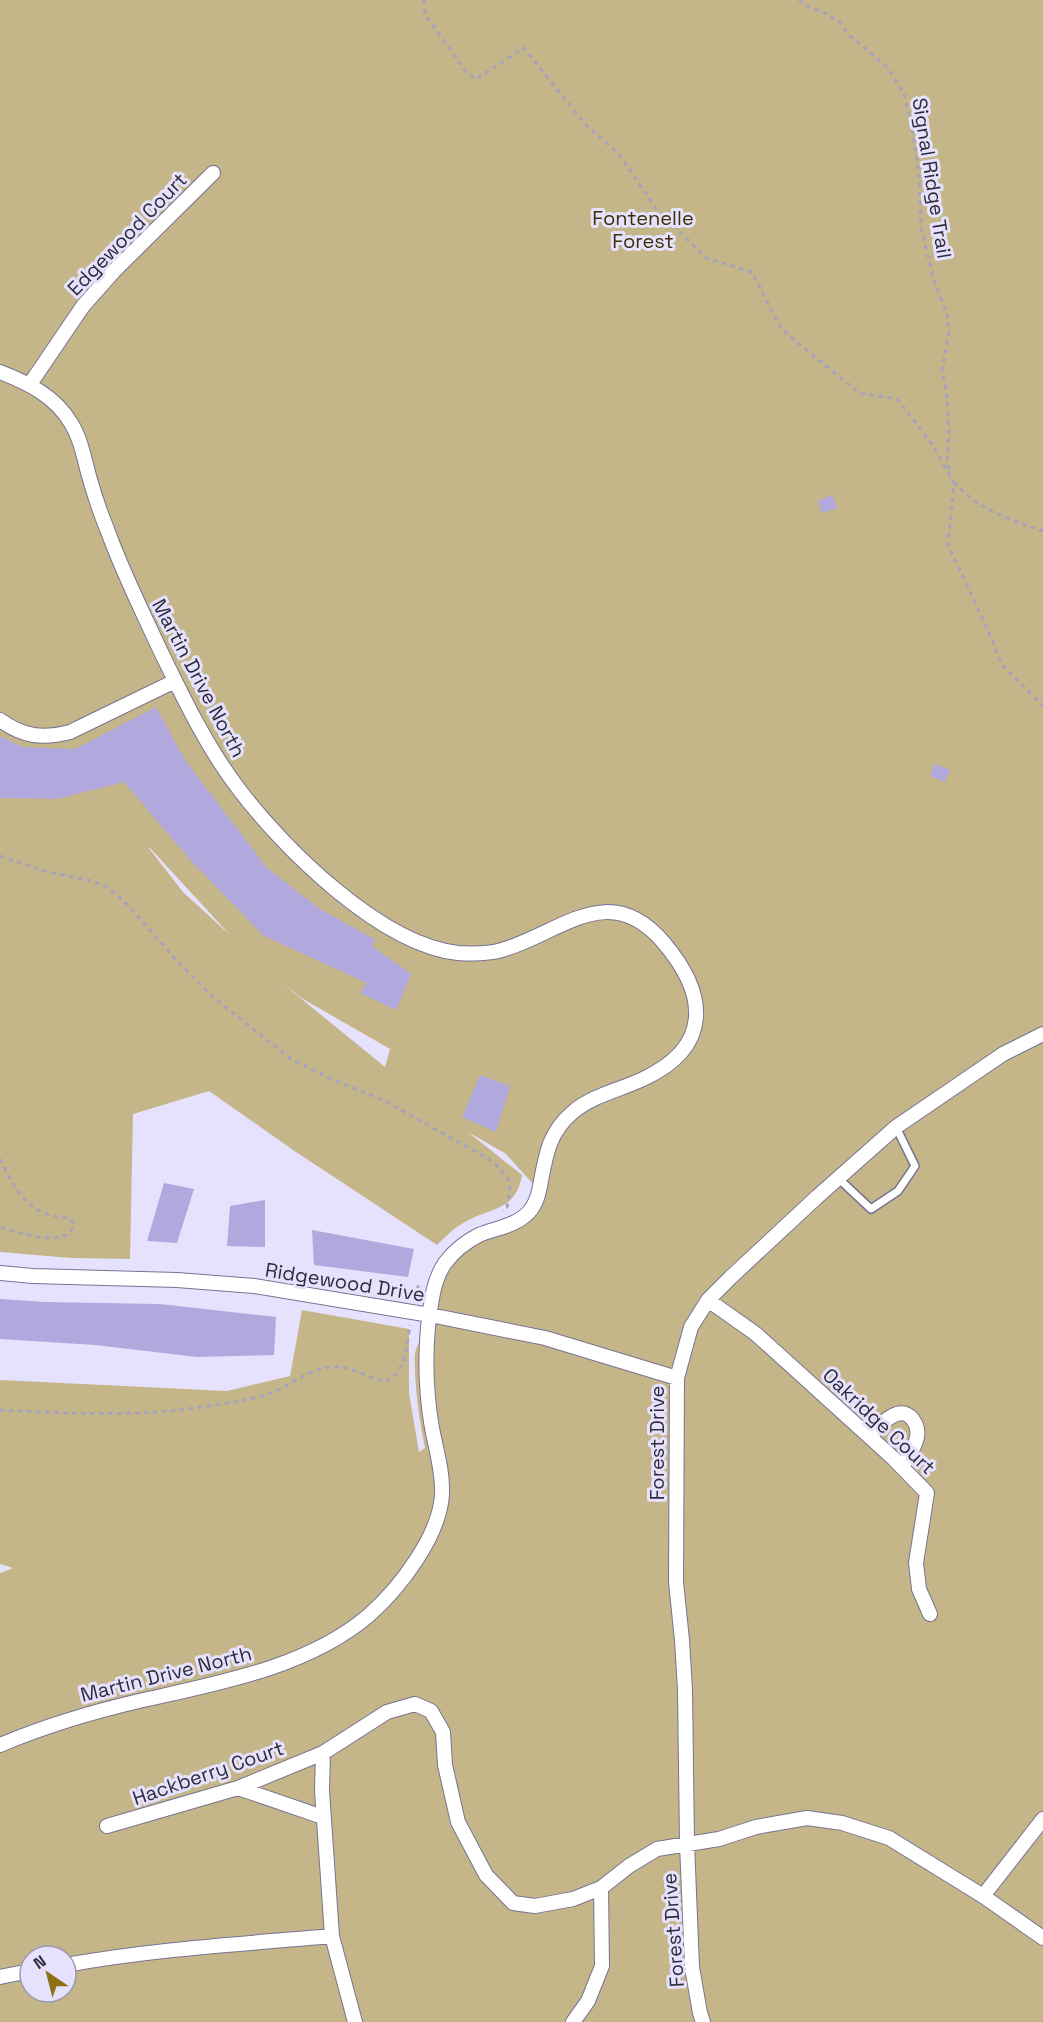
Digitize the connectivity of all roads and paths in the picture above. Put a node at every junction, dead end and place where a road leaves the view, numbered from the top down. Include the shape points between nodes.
1 (424, 0) edge
2 (799, 0) edge
3 (213, 173) dead end
4 (0, 372) edge
5 (30, 384) junction
6 (954, 483) junction
7 (1043, 531) edge
8 (175, 681) junction
9 (1043, 706) edge
10 (0, 720) edge
11 (0, 856) edge
12 (1043, 1034) edge
13 (896, 1127) junction
14 (0, 1158) edge
15 (839, 1179) junction
16 (507, 1207) dead end
17 (0, 1227) edge
18 (0, 1273) edge
19 (708, 1300) junction
20 (411, 1312) junction
21 (429, 1315) junction
22 (676, 1378) junction
23 (0, 1410) edge
24 (870, 1436) junction
25 (902, 1467) junction
26 (930, 1614) dead end
27 (0, 1744) edge
28 (323, 1753) junction
29 (238, 1788) junction
30 (323, 1818) junction
31 (1043, 1819) edge
32 (108, 1826) dead end
33 (687, 1843) junction
34 (601, 1888) junction
35 (983, 1896) junction
36 (332, 1936) junction
37 (1043, 1938) edge
38 (78, 1963) edge
39 (18, 1973) edge
40 (0, 1977) edge
41 (356, 2022) edge
42 (573, 2022) edge
43 (703, 2022) edge

1 - 6 path via 425,14 465,71 476,79 524,48 585,124 619,154 655,207 706,258 752,272 781,329 859,393 897,399 932,444
2 - 6 path, Signal Ridge Trail via 839,22 888,68 904,94 919,176 921,228 947,314 949,332 942,370 949,433 947,463
3 - 5 street, Edgewood Court via 83,306
4 - 5 street, Martin Drive North
5 - 8 street, Martin Drive North via 65,414 75,428 106,527
6 - 7 path via 970,499 996,514
6 - 9 path, Signal Ridge Trail via 948,545 1002,664
8 - 10 street via 54,736 26,735
8 - 21 street, Martin Drive North via 221,765 261,816 310,866 385,924 437,949 483,954 507,948 581,916 597,912 623,914 658,935 695,992 697,1017 681,1051 648,1077 600,1096 571,1113 549,1141 534,1207 512,1224 461,1246 449,1258 439,1273
11 - 16 path via 105,886 124,901 213,997 291,1059 386,1101 494,1162 508,1179
12 - 13 street, Forest Drive via 1003,1054
13 - 15 street, Forest Drive
13 - 15 lane via 915,1166 898,1191 871,1209
14 - 17 path via 12,1182 36,1210 74,1223 70,1232 53,1238
15 - 19 street, Forest Drive
18 - 20 street, Ridgewood Drive via 254,1286
19 - 22 street, Forest Drive via 691,1327
19 - 24 street, Oakridge Court via 756,1334
20 - 21 street, Ridgewood Drive
20 - 23 path via 400,1370 386,1381 333,1367 313,1372 269,1394 192,1408 91,1414
21 - 22 street, Ridgewood Drive via 545,1338
21 - 27 street, Martin Drive North via 427,1388 442,1496 433,1530 422,1550 380,1604 327,1643 252,1674 54,1724
22 - 33 street, Forest Drive via 676,1582 685,1690
24 - 25 street, Oakridge Court
24 - 25 street via 891,1416 911,1416 916,1425 916,1441
25 - 26 street, Oakridge Court via 927,1493 916,1563 919,1588
28 - 29 street, Hackberry Court
28 - 30 street
28 - 34 street, Hackberry Court via 387,1712 415,1704 431,1711 443,1732 445,1765 458,1822 486,1875 513,1903 536,1906 573,1899
29 - 30 street
29 - 32 street, Hackberry Court
30 - 36 street
31 - 35 street
33 - 34 street, Hackberry Court via 657,1849
33 - 35 street, Hackberry Court via 807,1818 842,1823 889,1838
33 - 43 street, Forest Drive via 692,1968
34 - 42 street via 602,1966 588,2001
35 - 37 street, Hackberry Court
36 - 38 street via 190,1948
36 - 41 street
39 - 40 street

